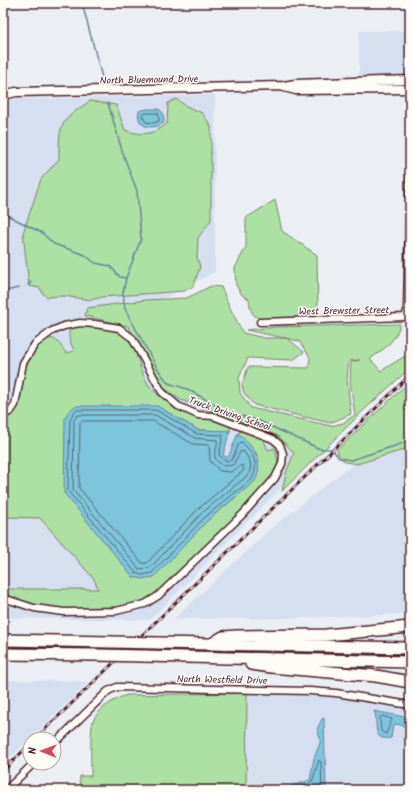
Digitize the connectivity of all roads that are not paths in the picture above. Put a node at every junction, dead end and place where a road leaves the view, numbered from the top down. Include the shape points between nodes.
1 (410, 80) edge
2 (283, 86) junction
3 (3, 88) edge
4 (410, 89) edge
5 (16, 92) junction
6 (3, 94) edge
7 (410, 175) edge
8 (260, 322) dead end
9 (3, 416) edge
10 (3, 598) edge
11 (410, 627) edge
12 (3, 640) edge
13 (212, 644) junction
14 (410, 648) edge
15 (3, 654) edge
16 (211, 657) junction
17 (410, 662) edge
18 (410, 682) edge
19 (410, 705) edge
20 (62, 736) edge
21 (26, 771) edge
22 (6, 790) edge

1 - 2 main road, North Bluemound Drive
2 - 4 main road, North Bluemound Drive via 296,90
2 - 5 main road, North Bluemound Drive
3 - 5 main road, North Bluemound Drive
5 - 6 main road, North Bluemound Drive
7 - 8 street, West Brewster Street via 405,317
9 - 10 street, Truck Driving School via 11,411 15,404 23,363 35,344 52,331 64,326 80,323 100,324 119,328 132,338 162,392 178,406 198,415 213,416 274,439 280,445 283,454 279,472 263,494 182,574 158,596 144,604 116,611 50,611
11 - 13 highway via 326,635 223,637
12 - 13 highway, bridge
13 - 14 highway
15 - 16 highway, bridge
16 - 17 highway
16 - 18 highway via 271,667 376,676
19 - 20 street, North Westfield Drive via 310,691 117,687 108,691
21 - 22 street

